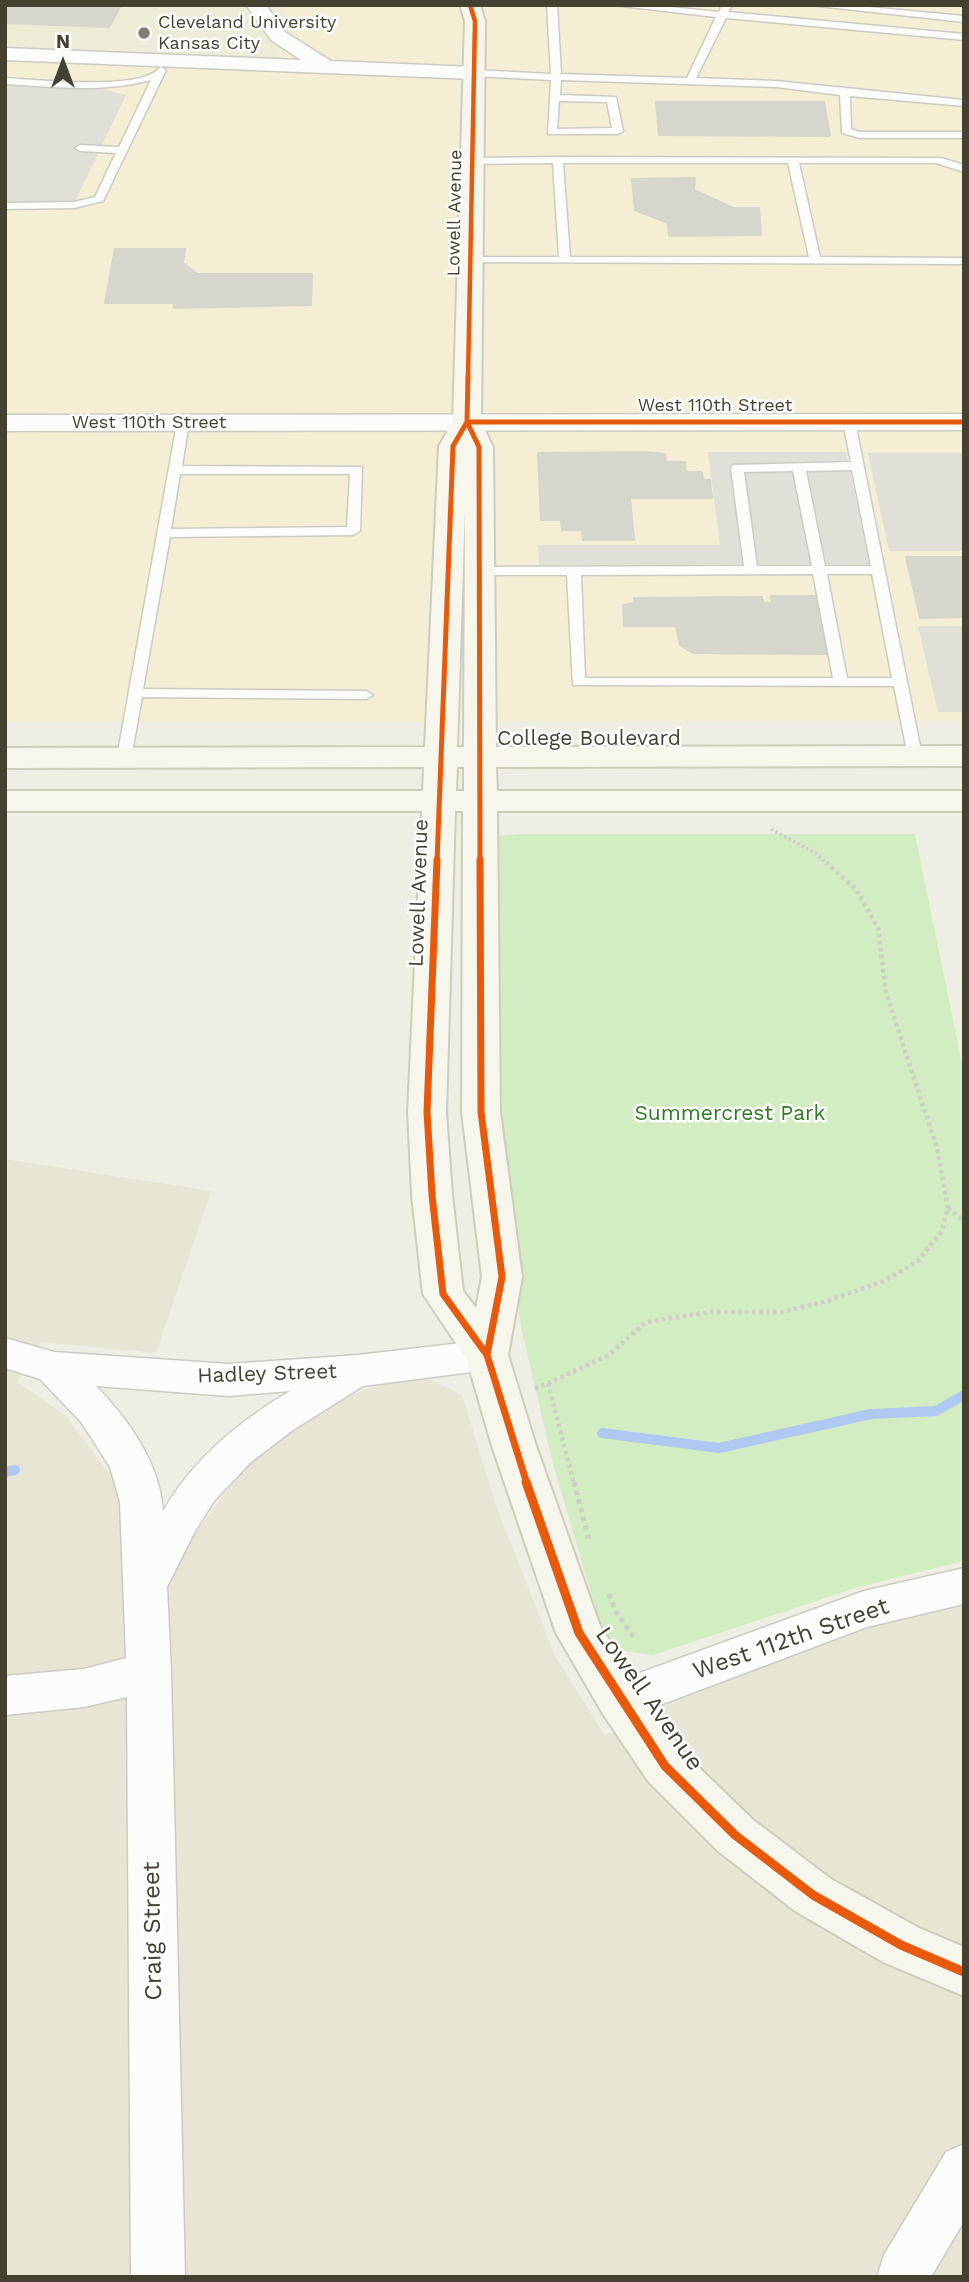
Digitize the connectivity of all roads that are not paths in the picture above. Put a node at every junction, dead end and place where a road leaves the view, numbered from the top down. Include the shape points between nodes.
1 (256, 5) edge
2 (470, 5) edge
3 (552, 5) edge
4 (618, 5) edge
5 (814, 5) edge
6 (724, 10) edge
7 (964, 19) edge
8 (964, 37) edge
9 (5, 54) edge
10 (326, 67) junction
11 (162, 68) junction
12 (474, 73) junction
13 (556, 77) junction
14 (5, 81) edge
15 (690, 81) junction
16 (845, 93) junction
17 (554, 98) junction
18 (964, 103) edge
19 (964, 135) edge
20 (80, 148) dead end
21 (122, 150) junction
22 (558, 160) junction
23 (793, 160) junction
24 (472, 161) junction
25 (964, 169) edge
26 (5, 206) edge
27 (470, 260) junction
28 (565, 261) junction
29 (815, 261) junction
30 (964, 261) edge
31 (183, 422) junction
32 (467, 422) junction
33 (849, 422) junction
34 (964, 422) edge
35 (5, 423) edge
36 (799, 467) junction
37 (858, 467) junction
38 (174, 470) junction
39 (163, 533) junction
40 (480, 570) junction
41 (573, 570) junction
42 (751, 570) junction
43 (817, 570) junction
44 (879, 570) junction
45 (841, 682) junction
46 (901, 682) junction
47 (135, 693) junction
48 (366, 695) dead end
49 (915, 756) junction
50 (964, 756) edge
51 (443, 757) junction
52 (480, 757) junction
53 (5, 758) edge
54 (124, 758) junction
55 (440, 799) junction
56 (480, 799) junction
57 (5, 801) edge
58 (964, 801) edge
59 (5, 1353) edge
60 (487, 1354) junction
61 (54, 1367) junction
62 (358, 1371) junction
63 (146, 1585) junction
64 (964, 1586) edge
65 (149, 1672) junction
66 (5, 1696) edge
67 (620, 1700) junction
68 (964, 1972) edge
69 (964, 2170) edge
70 (903, 2274) dead end
71 (158, 2277) edge

1 - 10 street via 278,36
2 - 12 street, Lowell Avenue via 475,21
3 - 13 lane
4 - 6 lane
5 - 7 lane
6 - 8 lane
6 - 15 lane
9 - 11 street
10 - 11 street
10 - 12 street
11 - 14 lane via 101,85
11 - 21 lane
12 - 13 lane
12 - 24 street, Lowell Avenue
13 - 15 lane
13 - 17 lane
15 - 16 lane via 776,84
16 - 18 lane
16 - 19 lane via 846,131 860,135
17 - 17 lane via 552,132 618,131 612,99
20 - 21 lane
21 - 26 lane via 102,195 93,202
22 - 23 lane
22 - 24 lane
22 - 28 lane
23 - 25 lane via 937,160
23 - 29 lane
24 - 27 street, Lowell Avenue
27 - 28 lane
27 - 32 street, Lowell Avenue
28 - 29 lane
29 - 30 lane
31 - 32 street, West 110th Street
31 - 35 street, West 110th Street
31 - 38 lane
32 - 33 street, West 110th Street
32 - 40 street, Lowell Avenue via 479,447
32 - 51 street, Lowell Avenue via 453,446
33 - 34 street, West 110th Street
33 - 37 lane
36 - 37 lane
36 - 42 lane via 737,468
36 - 43 lane
37 - 44 lane
38 - 39 lane
38 - 39 lane via 357,470 353,531
39 - 47 lane
40 - 41 lane
40 - 52 street, Lowell Avenue
41 - 42 lane
41 - 45 lane via 578,682
42 - 43 lane
43 - 44 lane
43 - 45 lane
44 - 46 lane
45 - 46 lane
46 - 49 lane
47 - 48 lane
47 - 54 lane
49 - 50 street, College Boulevard
49 - 52 street, College Boulevard
51 - 52 street, College Boulevard
51 - 54 street, College Boulevard
51 - 55 street, Lowell Avenue
52 - 56 street, Lowell Avenue
53 - 54 street, College Boulevard
55 - 56 street
55 - 57 street
55 - 60 street, Lowell Avenue via 427,1112 432,1195 443,1294
56 - 58 street
56 - 60 street, Lowell Avenue via 481,1112 502,1277
59 - 61 street, Hadley Street
60 - 62 street, Hadley Street
60 - 67 street, Lowell Avenue via 579,1633
61 - 62 street, Hadley Street via 229,1380
61 - 63 street, Craig Street via 95,1411 130,1462 141,1502
62 - 63 street, Craig Street via 257,1431 217,1467 184,1511
63 - 65 street, Craig Street
64 - 67 street, West 112th Street via 864,1609
65 - 66 street via 84,1688
65 - 71 street, Craig Street
67 - 68 street, Lowell Avenue via 665,1766 735,1835 813,1895 901,1945
69 - 70 street

